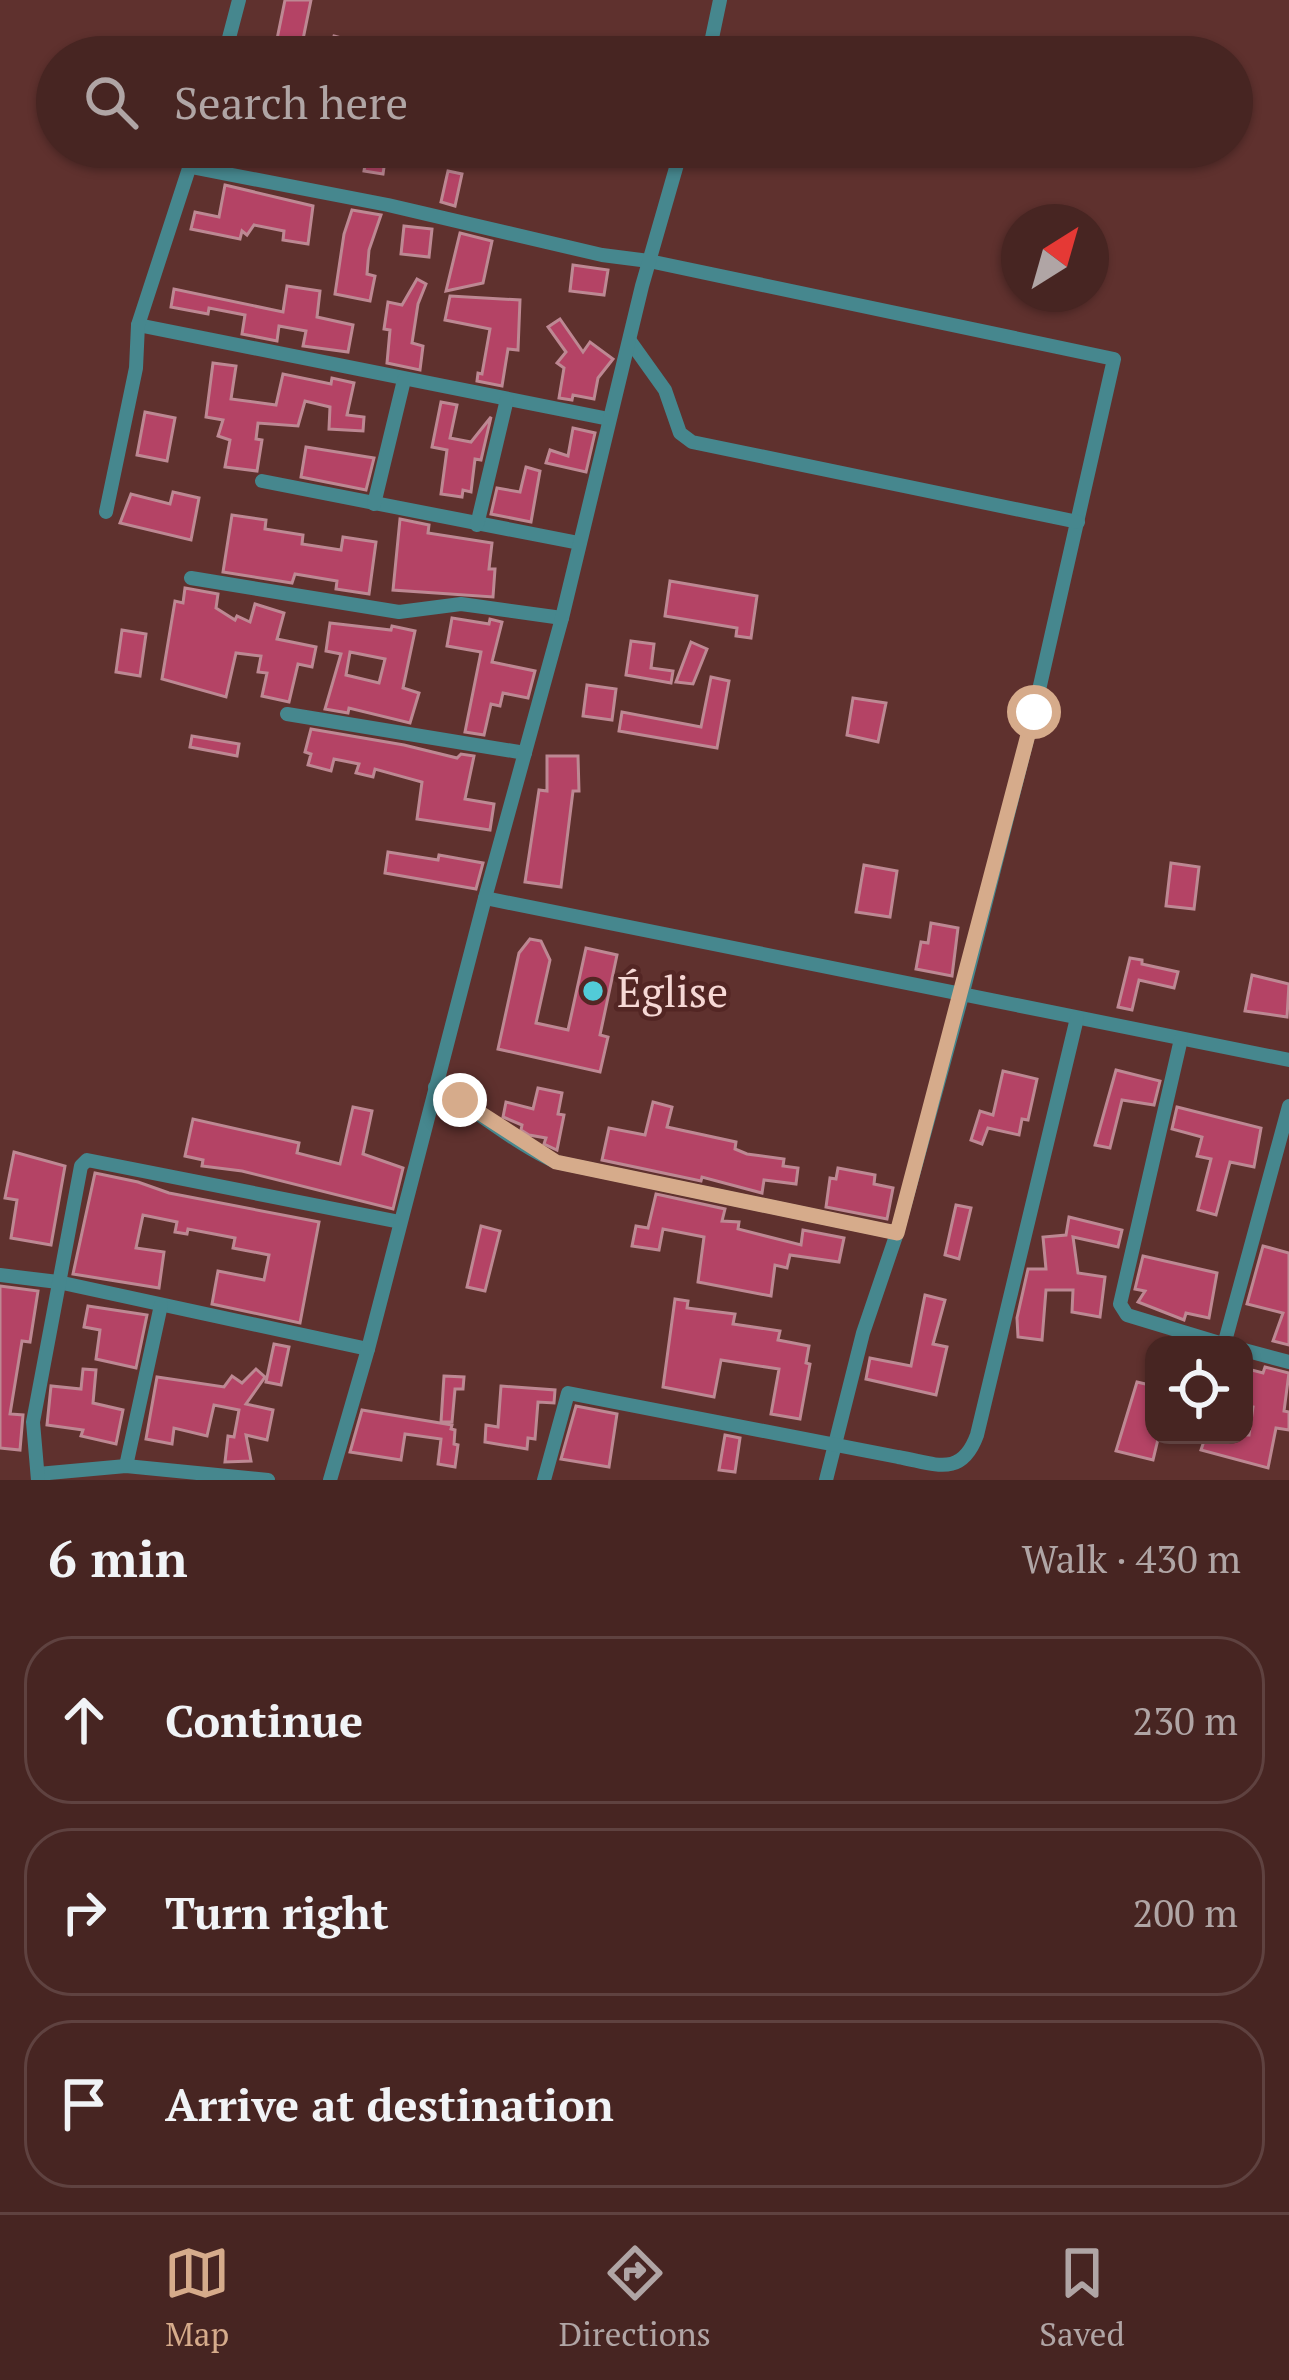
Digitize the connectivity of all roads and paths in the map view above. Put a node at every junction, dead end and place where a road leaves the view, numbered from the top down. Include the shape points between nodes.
1 (239, 0) edge
2 (720, 0) edge
3 (230, 36) edge
4 (712, 36) edge
5 (190, 168) edge
6 (195, 168) edge
7 (676, 168) edge
8 (649, 261) junction
9 (138, 325) junction
10 (630, 341) junction
11 (404, 380) junction
12 (507, 399) junction
13 (609, 419) junction
14 (262, 481) dead end
15 (374, 504) junction
16 (106, 512) dead end
17 (1078, 522) junction
18 (477, 525) junction
19 (579, 543) junction
20 (191, 578) dead end
21 (562, 618) junction
22 (287, 713) dead end
23 (525, 753) junction
24 (485, 898) junction
25 (962, 997) junction
26 (1077, 1018) junction
27 (1181, 1039) junction
28 (1289, 1060) edge
29 (435, 1087) junction
30 (1289, 1106) edge
31 (400, 1222) junction
32 (897, 1233) junction
33 (0, 1275) edge
34 (58, 1282) junction
35 (161, 1305) junction
36 (1196, 1336) edge
37 (1227, 1336) edge
38 (368, 1349) junction
39 (1253, 1352) edge
40 (1289, 1362) edge
41 (836, 1444) junction
42 (126, 1466) junction
43 (177, 1476) edge
44 (38, 1477) edge
45 (268, 1480) edge
46 (330, 1480) edge
47 (544, 1480) edge
48 (826, 1480) edge

1 - 3 street
2 - 4 street
5 - 9 street
6 - 8 street
7 - 8 street
8 - 10 street
8 - 17 street via 1114,359
9 - 11 street
9 - 16 street
10 - 13 street
10 - 17 street via 692,442
11 - 12 street
11 - 15 street
12 - 13 street
12 - 18 street
13 - 19 street
14 - 15 street
15 - 18 street
17 - 25 street
18 - 19 street
19 - 21 street
20 - 21 street via 399,611 461,604
21 - 23 street
22 - 23 street
23 - 24 street
24 - 25 street
24 - 29 street
25 - 26 street
25 - 32 street
26 - 27 street
26 - 41 street via 970,1453 952,1466
27 - 28 street
27 - 36 street via 1120,1304 1127,1315
29 - 31 street
29 - 32 street via 556,1162
30 - 37 street
31 - 34 street via 87,1160
31 - 38 street
32 - 41 street
33 - 34 street
34 - 35 street
34 - 44 street via 33,1422
35 - 38 street
35 - 42 street
38 - 46 street
39 - 40 street
41 - 47 street via 568,1393
41 - 48 street
42 - 43 street
42 - 44 street
43 - 45 street

